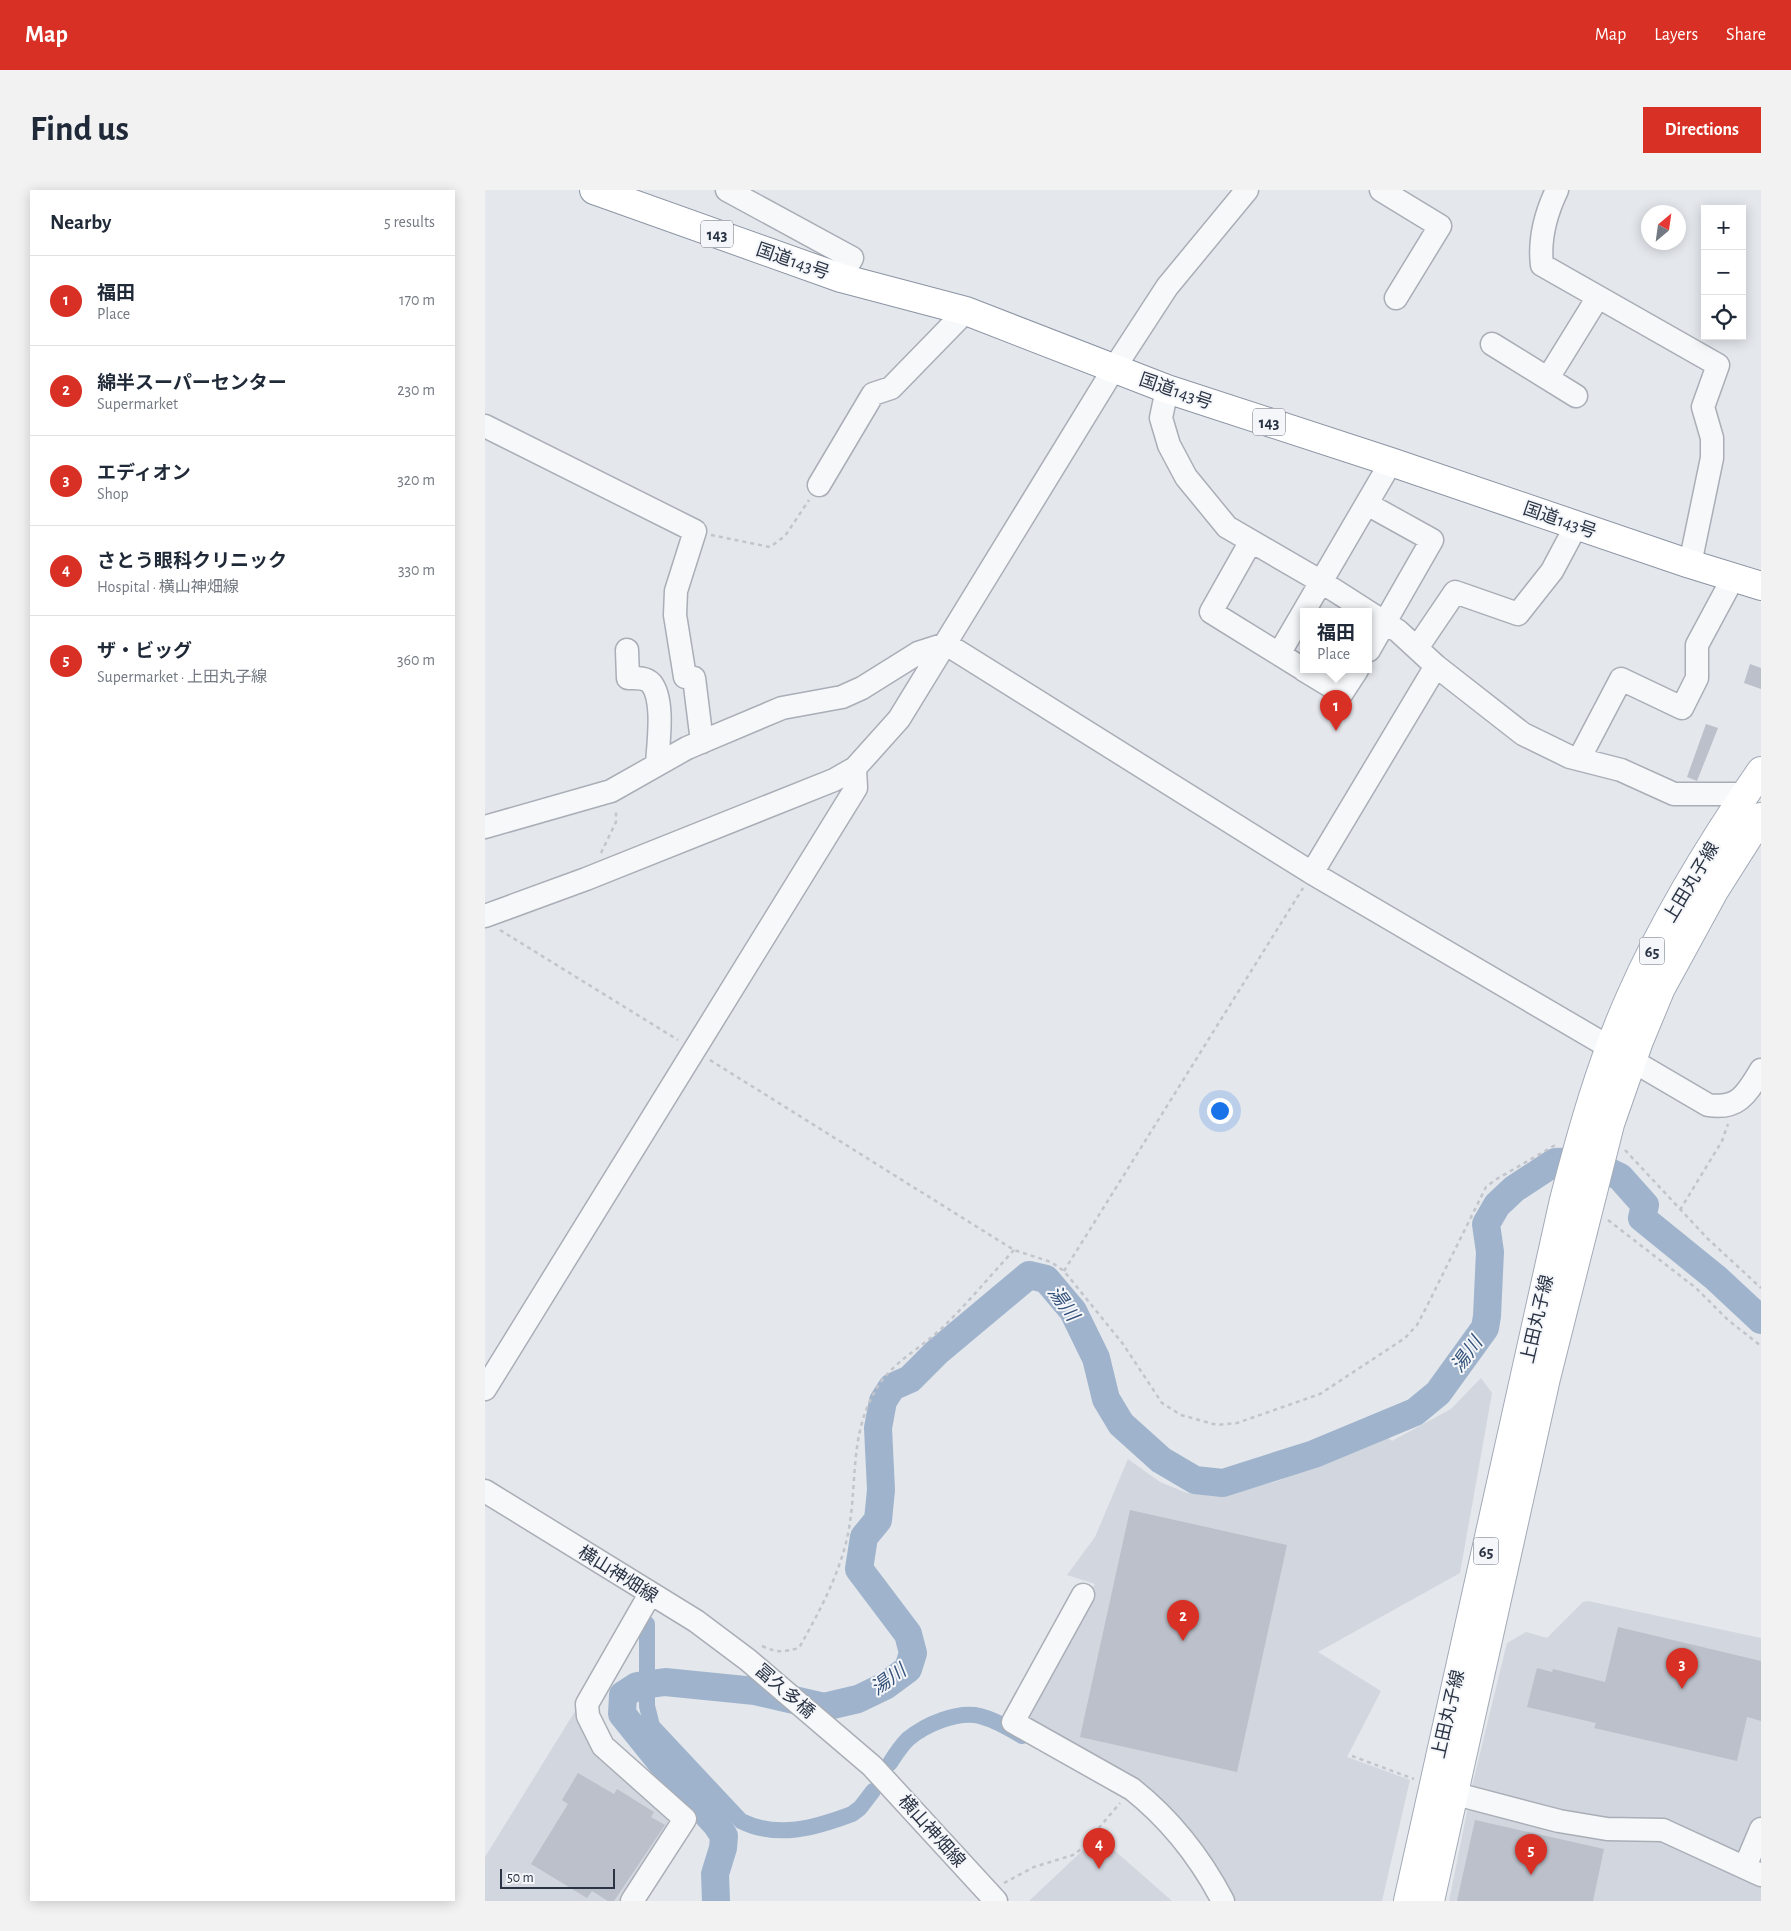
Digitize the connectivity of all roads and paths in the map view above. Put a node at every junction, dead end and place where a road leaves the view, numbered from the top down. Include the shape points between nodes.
1 (594, 190) edge
2 (1247, 190) edge
3 (1381, 190) edge
4 (1557, 190) edge
5 (738, 192) edge
6 (841, 278) junction
7 (1598, 297) junction
8 (1396, 298) dead end
9 (966, 311) junction
10 (1492, 344) dead end
11 (1113, 370) junction
12 (1548, 378) junction
13 (1167, 389) junction
14 (1576, 396) dead end
15 (485, 426) edge
16 (1391, 462) junction
17 (819, 485) joint
18 (1367, 504) junction
19 (1576, 526) junction
20 (695, 531) junction
21 (1251, 541) junction
22 (1690, 564) junction
23 (1733, 578) junction
24 (1320, 581) junction
25 (1761, 586) edge
26 (1305, 608) edge
27 (1362, 608) edge
28 (1372, 615) edge
29 (1300, 617) edge
30 (1385, 623) junction
31 (946, 644) junction
32 (1372, 645) edge
33 (1417, 648) junction
34 (627, 650) dead end
35 (1279, 654) junction
36 (1436, 666) junction
37 (1300, 667) edge
38 (1309, 673) edge
39 (1355, 673) edge
40 (702, 742) junction
41 (1579, 760) junction
42 (657, 765) junction
43 (855, 768) junction
44 (1761, 771) edge
45 (611, 791) junction
46 (1745, 794) junction
47 (1761, 817) edge
48 (485, 827) edge
49 (1313, 872) junction
50 (586, 879) junction
51 (489, 921) edge
52 (693, 1050) junction
53 (1621, 1054) junction
54 (1761, 1070) edge
55 (1731, 1105) junction
56 (1591, 1145) junction
57 (1580, 1206) junction
58 (1680, 1210) junction
59 (1014, 1250) junction
60 (1065, 1271) junction
61 (1761, 1288) edge
62 (1761, 1346) edge
63 (485, 1389) edge
64 (485, 1491) edge
65 (650, 1594) junction
66 (1083, 1596) dead end
67 (743, 1656) junction
68 (821, 1723) joint
69 (1352, 1756) dead end
70 (1443, 1790) junction
71 (1124, 1799) dead end
72 (1761, 1829) edge
73 (1753, 1871) edge
74 (992, 1896) edge
75 (632, 1901) edge
76 (1223, 1901) edge
77 (1408, 1901) edge
78 (1430, 1901) edge

1 - 6 main road, 国道143号 / 143
2 - 11 street via 1167,287
3 - 8 street via 1440,226
4 - 7 street via 1550,204 1540,249 1542,265
5 - 6 street via 852,258
6 - 9 main road, 国道143号 / 143
7 - 12 street
7 - 22 street via 1718,365 1703,407 1712,438 1712,458
9 - 11 main road, 国道143号 / 143
9 - 17 street via 891,388 873,394
10 - 12 street
11 - 13 main road, 国道143号 / 143
11 - 31 street
12 - 14 street
13 - 16 main road, 国道143号 / 143
13 - 21 street via 1161,418 1169,445 1186,478 1227,527
15 - 20 street
16 - 18 street
16 - 19 main road, 国道143号 / 143
17 - 20 path via 785,536 770,547
18 - 24 street
18 - 30 street via 1433,540
19 - 22 main road, 国道143号 / 143
19 - 33 street via 1551,570 1518,614 1455,592
20 - 40 street via 676,591 675,615 685,677 694,678
21 - 24 street
21 - 35 street via 1211,612
22 - 23 main road, 国道143号 / 143
23 - 25 main road, 国道143号 / 143
23 - 41 street via 1697,646 1697,678 1682,708 1621,679
24 - 26 street
24 - 27 street
28 - 30 street
29 - 35 street
30 - 32 street
30 - 33 street
31 - 40 street via 919,653 842,697 782,708
31 - 43 street via 899,719
31 - 49 street
33 - 36 street
34 - 42 street via 628,678 650,682 655,691 660,711
35 - 37 street
36 - 41 street via 1523,734
36 - 49 street
38 - 39 street via 1342,693
40 - 42 street
41 - 46 street via 1621,770 1674,794
42 - 45 street
43 - 50 street via 834,780
43 - 52 street via 856,788
44 - 46 main road, 上田丸子線 / 65
45 - 48 street
45 - 50 path via 616,822
46 - 53 main road, 上田丸子線 / 65 via 1667,921 1629,999
47 - 53 main road, 上田丸子線 / 65 via 1678,955 1648,1018
49 - 53 street
49 - 60 path
50 - 51 street
51 - 52 path
52 - 59 path
52 - 63 street
53 - 55 street via 1708,1106 1721,1108
53 - 56 main road, 上田丸子線 / 65
54 - 55 street via 1746,1095
55 - 58 path via 1722,1141
56 - 57 main road, 上田丸子線 / 65
56 - 58 path via 1627,1150
56 - 60 path via 1566,1139 1487,1187 1417,1325 1405,1338 1320,1394 1237,1423 1217,1425 1197,1421 1162,1403 1123,1344
57 - 62 path via 1602,1216 1696,1288 1728,1320
57 - 70 main road, 上田丸子線 / 65
58 - 61 path
59 - 60 path via 1051,1262
59 - 67 path via 941,1328 881,1380 869,1404 856,1445 850,1522 842,1552 815,1619 799,1648 775,1652 750,1642
64 - 65 street, 横山神畑線
65 - 67 street, 横山神畑線 via 696,1621
65 - 75 street via 587,1704 588,1716 603,1746 685,1819
66 - 76 street via 1013,1722 1150,1803 1197,1856
67 - 68 street, 冨久多橋
68 - 74 street, 横山神畑線 via 872,1766
69 - 70 path
70 - 73 street via 1559,1821 1607,1829 1663,1830
70 - 77 main road, 上田丸子線 / 65
70 - 78 main road, 上田丸子線 / 65
71 - 74 path via 1073,1855 1034,1867
72 - 73 street

